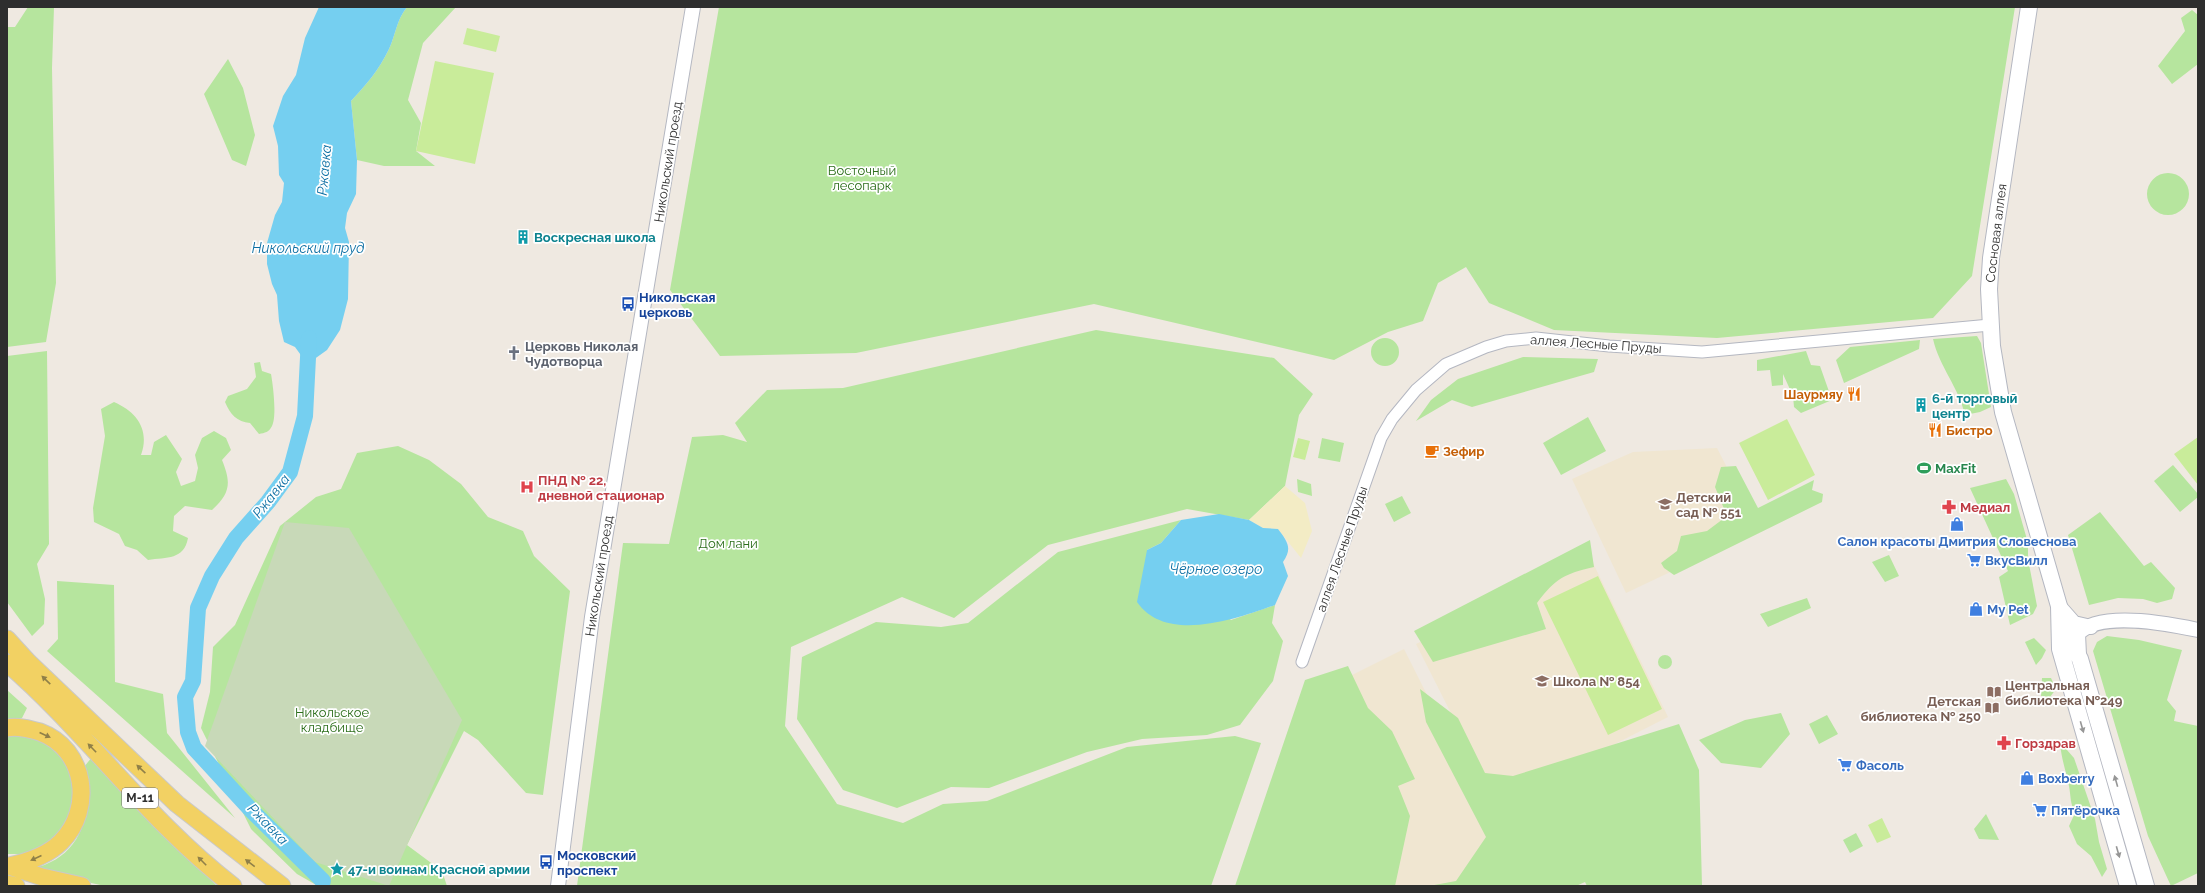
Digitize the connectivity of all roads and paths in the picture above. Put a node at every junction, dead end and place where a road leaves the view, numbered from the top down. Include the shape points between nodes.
1 (693, 7) edge
2 (2029, 7) edge
3 (1990, 325) junction
4 (2063, 615) junction
5 (2091, 627) junction
6 (2198, 630) edge
7 (7, 639) edge
8 (2079, 656) junction
9 (1302, 662) dead end
10 (7, 663) edge
11 (7, 728) edge
12 (8, 866) edge
13 (82, 886) edge
14 (233, 886) edge
15 (282, 886) edge
16 (558, 886) edge
17 (2128, 886) edge
18 (2146, 886) edge

1 - 16 street, Никольский проезд via 592,617
2 - 3 main road, Сосновая аллея via 1991,258
3 - 4 main road, Сосновая аллея via 2003,412
3 - 9 street, аллея Лесные Пруды via 1702,352 1536,338 1506,341 1446,364 1416,390 1392,419 1381,438
4 - 5 street via 2079,625
4 - 8 main road, Сосновая аллея
4 -> 17 main road, Сосновая аллея via 2060,649
5 - 6 street via 2136,620 2155,621
5 - 8 street via 2078,634
15 -> 7 main road via 178,804
18 -> 8 main road, Сосновая аллея
14 -> 10 main road, М-11 via 209,868 178,838
11 -> 12 main road via 30,729 47,735 62,746 73,760 80,777 82,795 80,813 75,824 60,843 37,858
12 - 13 main road

